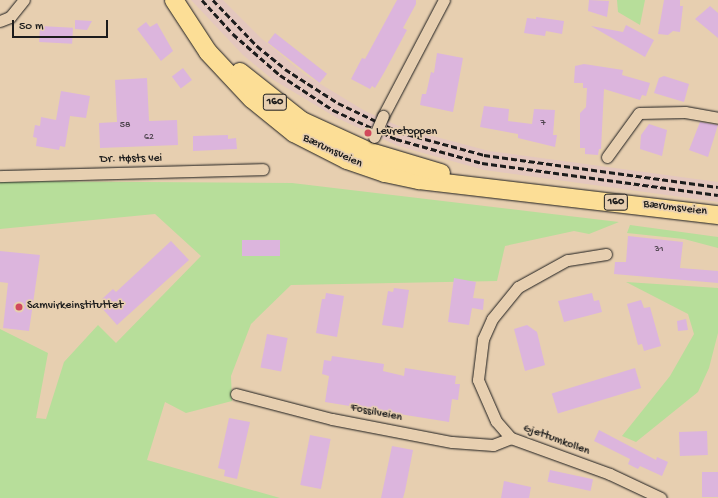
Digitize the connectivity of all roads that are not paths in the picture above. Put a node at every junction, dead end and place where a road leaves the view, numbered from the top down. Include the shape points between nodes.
1 (24, 0) edge
2 (174, 0) edge
3 (444, 0) edge
4 (0, 21) edge
5 (718, 118) edge
6 (370, 152) junction
7 (607, 157) dead end
8 (263, 169) dead end
9 (0, 176) edge
10 (718, 215) edge
11 (606, 254) dead end
12 (236, 394) dead end
13 (512, 438) junction
14 (661, 498) edge

1 - 4 street via 10,17
2 - 6 main road, Bærumsveien / 160 via 221,67 269,114 310,143
3 - 6 street, bridge via 383,116
5 - 7 street via 685,112 639,112
6 - 10 main road, Bærumsveien / 160 via 419,180
8 - 9 street, Dr. Høsts vei
11 - 13 street, Gjettumkollen via 575,258 544,271 518,287 492,319 481,346 478,380 496,421
12 - 13 street, Fossilveien via 332,419 452,442 493,445
13 - 14 street, Gjettumkollen via 610,474

